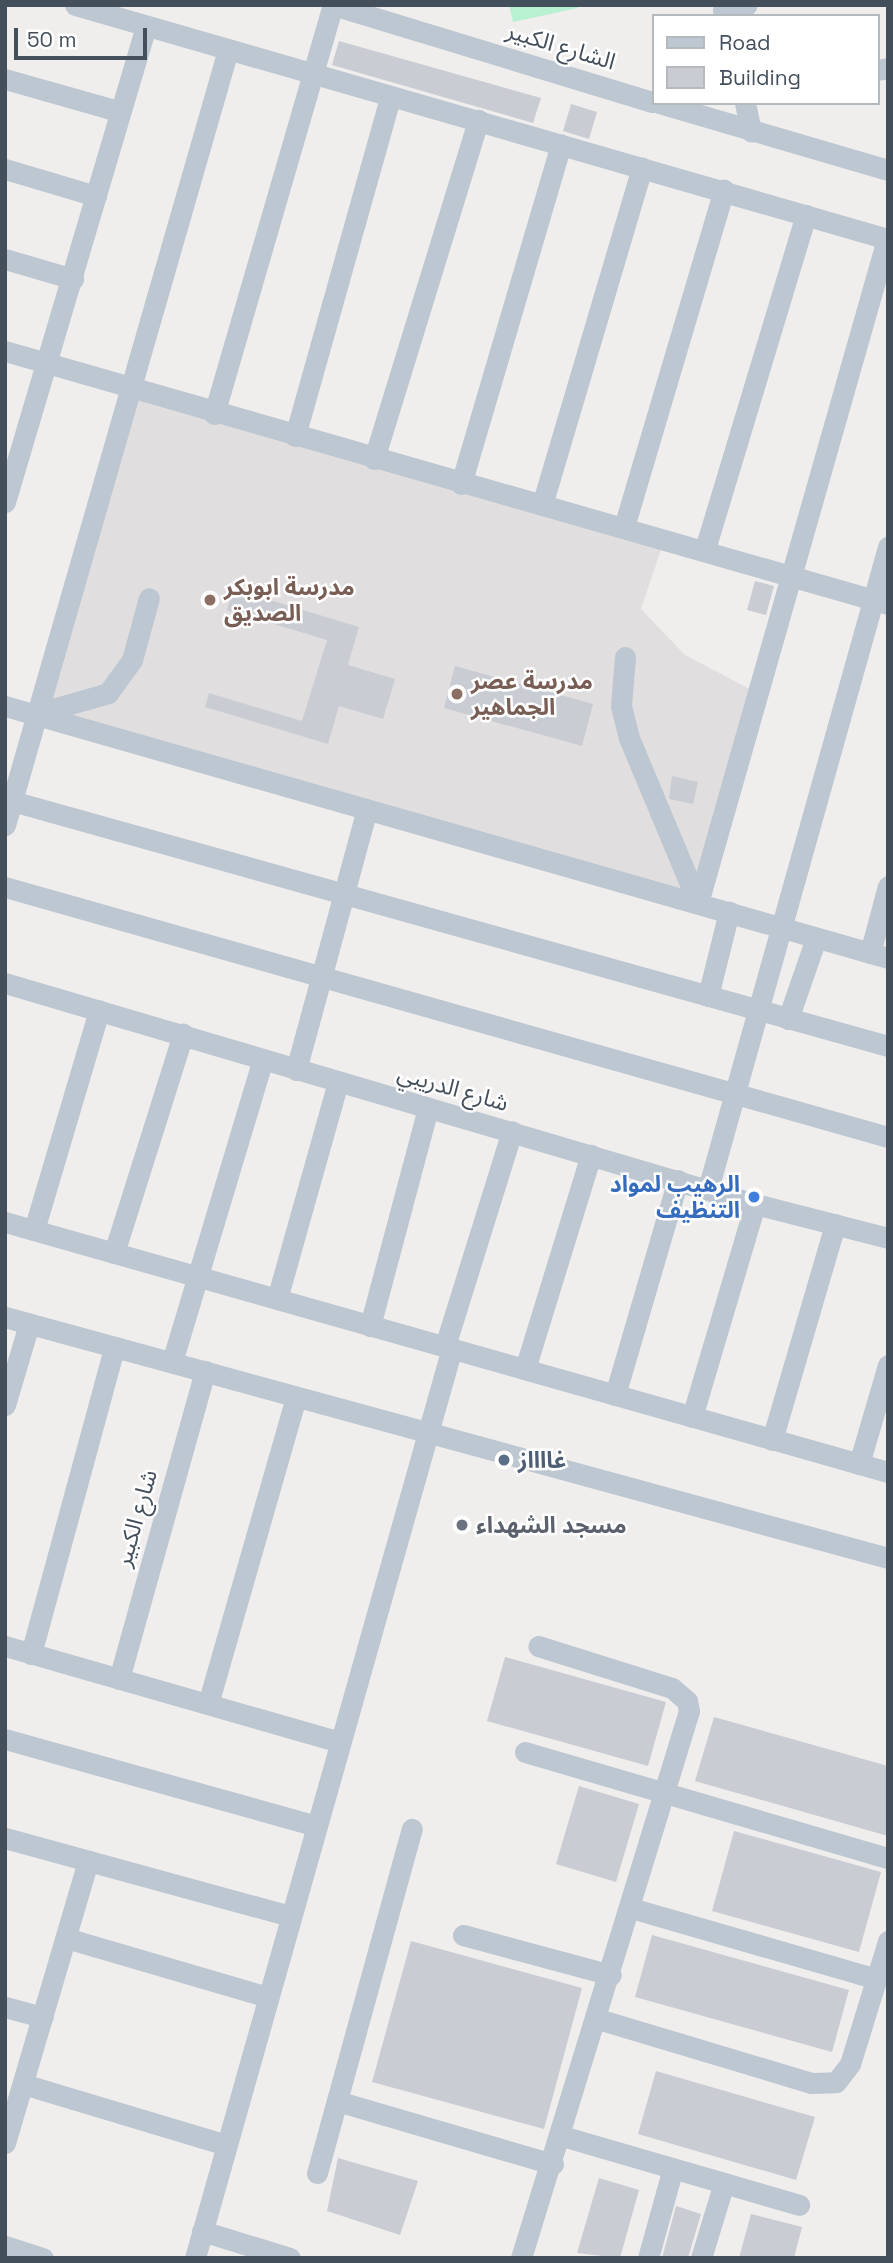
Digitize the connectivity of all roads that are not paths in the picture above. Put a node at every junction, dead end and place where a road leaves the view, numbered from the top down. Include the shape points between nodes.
1 (75, 5) edge
2 (333, 5) edge
3 (746, 5) edge
4 (723, 10) edge
5 (146, 26) junction
6 (228, 50) junction
7 (314, 75) junction
8 (5, 79) edge
9 (390, 97) junction
10 (652, 102) edge
11 (666, 105) edge
12 (745, 105) edge
13 (118, 111) junction
14 (478, 120) junction
15 (751, 131) junction
16 (561, 144) junction
17 (642, 167) junction
18 (5, 169) edge
19 (888, 170) edge
20 (724, 190) junction
21 (96, 196) junction
22 (806, 215) junction
23 (888, 239) edge
24 (5, 259) edge
25 (73, 279) junction
26 (5, 351) edge
27 (48, 363) junction
28 (128, 389) junction
29 (214, 414) junction
30 (295, 436) junction
31 (14, 444) edge
32 (374, 459) junction
33 (461, 484) junction
34 (5, 502) edge
35 (542, 505) junction
36 (624, 527) junction
37 (888, 547) edge
38 (705, 549) junction
39 (791, 575) junction
40 (149, 598) dead end
41 (881, 602) edge
42 (625, 657) dead end
43 (5, 706) edge
44 (35, 714) junction
45 (12, 801) junction
46 (367, 809) junction
47 (5, 825) edge
48 (888, 886) edge
49 (5, 887) edge
50 (343, 897) junction
51 (698, 903) junction
52 (729, 912) junction
53 (782, 928) junction
54 (816, 938) junction
55 (879, 956) edge
56 (320, 980) junction
57 (7, 990) edge
58 (708, 996) junction
59 (99, 1010) junction
60 (760, 1012) junction
61 (788, 1019) junction
62 (183, 1034) junction
63 (888, 1046) edge
64 (262, 1059) junction
65 (296, 1070) junction
66 (338, 1082) junction
67 (735, 1093) junction
68 (428, 1108) junction
69 (512, 1131) junction
70 (888, 1137) edge
71 (591, 1155) junction
72 (678, 1180) junction
73 (708, 1189) junction
74 (755, 1204) junction
75 (5, 1222) edge
76 (835, 1224) junction
77 (34, 1230) junction
78 (888, 1238) edge
79 (114, 1253) junction
80 (197, 1276) junction
81 (277, 1299) junction
82 (5, 1317) edge
83 (29, 1324) junction
84 (370, 1326) junction
85 (449, 1347) junction
86 (114, 1348) junction
87 (172, 1362) junction
88 (888, 1365) edge
89 (525, 1370) junction
90 (205, 1371) junction
91 (615, 1395) junction
92 (296, 1397) junction
93 (5, 1405) edge
94 (692, 1417) junction
95 (426, 1433) junction
96 (772, 1440) junction
97 (859, 1464) junction
98 (888, 1472) edge
99 (888, 1558) edge
100 (5, 1646) edge
101 (538, 1646) dead end
102 (31, 1654) junction
103 (119, 1679) junction
104 (208, 1704) junction
105 (5, 1739) edge
106 (339, 1742) junction
107 (525, 1752) dead end
108 (666, 1792) junction
109 (316, 1825) junction
110 (412, 1829) dead end
111 (5, 1838) edge
112 (888, 1858) edge
113 (88, 1861) junction
114 (631, 1908) junction
115 (291, 1916) junction
116 (463, 1935) dead end
117 (66, 1938) junction
118 (888, 1941) edge
119 (611, 1975) junction
120 (877, 1979) junction
121 (268, 1997) junction
122 (5, 2007) edge
123 (43, 2017) junction
124 (598, 2019) junction
125 (23, 2084) junction
126 (337, 2101) junction
127 (562, 2136) junction
128 (5, 2143) edge
129 (226, 2145) junction
130 (553, 2164) junction
131 (673, 2168) junction
132 (317, 2173) dead end
133 (724, 2183) junction
134 (799, 2205) dead end
135 (202, 2231) junction
136 (5, 2246) edge
137 (43, 2258) edge
138 (195, 2258) edge
139 (290, 2258) edge
140 (521, 2258) edge
141 (648, 2258) edge
142 (701, 2258) edge

1 - 5 street
2 - 7 street
2 - 10 street, الشارع الكبير
3 - 4 street
5 - 6 street
5 - 13 street
6 - 7 street
6 - 28 street
7 - 9 street
7 - 29 street
8 - 13 street
9 - 14 street
9 - 30 street
11 - 15 street
12 - 15 street
13 - 21 street
14 - 16 street
14 - 32 street
15 - 19 street
16 - 17 street
16 - 33 street
17 - 20 street
17 - 35 street
18 - 21 street
20 - 22 street
20 - 36 street
21 - 25 street
22 - 23 street
22 - 38 street
23 - 39 street
24 - 25 street
25 - 27 street
26 - 27 street
27 - 28 street
27 - 31 street
28 - 29 street
28 - 44 street
29 - 30 street
30 - 32 street
31 - 34 street
32 - 33 street
33 - 35 street
35 - 36 street
36 - 38 street
37 - 41 street
38 - 39 street
39 - 41 street
39 - 51 street
40 - 44 street via 132,660 108,693
41 - 53 street
42 - 51 street via 621,706 629,738
43 - 44 street
44 - 45 street
44 - 46 street
45 - 47 street
45 - 50 street
46 - 50 street
46 - 51 street
48 - 55 street
49 - 56 street
50 - 56 street
50 - 58 street
51 - 52 street
52 - 53 street
52 - 58 street
53 - 54 street
53 - 60 street
54 - 55 street
54 - 61 street
56 - 65 street
56 - 67 street
57 - 59 street, شارع الدريبي
58 - 60 street
59 - 62 street, شارع الدريبي
59 - 77 street
60 - 61 street
60 - 67 street
61 - 63 street
62 - 64 street, شارع الدريبي
62 - 79 street
64 - 65 street, شارع الدريبي
64 - 80 street
65 - 66 street, شارع الدريبي
66 - 68 street, شارع الدريبي
66 - 81 street
67 - 70 street
67 - 73 street
68 - 69 street, شارع الدريبي
68 - 84 street
69 - 71 street, شارع الدريبي
69 - 85 street
71 - 72 street, شارع الدريبي
71 - 89 street
72 - 73 street, شارع الدريبي
72 - 91 street
73 - 74 street, شارع الدريبي
74 - 76 street, شارع الدريبي
74 - 94 street
75 - 77 street
76 - 78 street, شارع الدريبي
76 - 96 street
77 - 79 street
79 - 80 street
80 - 81 street
80 - 87 street
81 - 84 street
82 - 83 street
83 - 86 street
83 - 93 street
84 - 85 street
85 - 89 street
85 - 95 street
86 - 87 street
86 - 102 street
87 - 90 street
88 - 97 street
89 - 91 street
90 - 92 street
90 - 103 street, شارع الكبير
91 - 94 street
92 - 95 street
92 - 104 street
94 - 96 street
95 - 99 street
95 - 106 street
96 - 97 street
97 - 98 street
100 - 102 street
101 - 108 street via 681,1693 689,1711
102 - 103 street
103 - 104 street
104 - 106 street
105 - 109 street
106 - 109 street
107 - 108 street
108 - 112 street
108 - 114 street
109 - 115 street
110 - 126 street
111 - 113 street
113 - 115 street
113 - 117 street
114 - 119 street
114 - 120 street
115 - 121 street
116 - 119 street
117 - 121 street
117 - 123 street
118 - 120 street
119 - 124 street
120 - 124 street via 845,2075 824,2085
121 - 129 street
122 - 123 street
123 - 125 street
124 - 127 street
125 - 128 street
125 - 129 street
126 - 130 street
126 - 132 street
127 - 130 street
127 - 131 street
129 - 135 street
130 - 140 street
131 - 133 street
131 - 141 street
133 - 134 street
133 - 142 street
135 - 138 street
135 - 139 street
136 - 137 street

